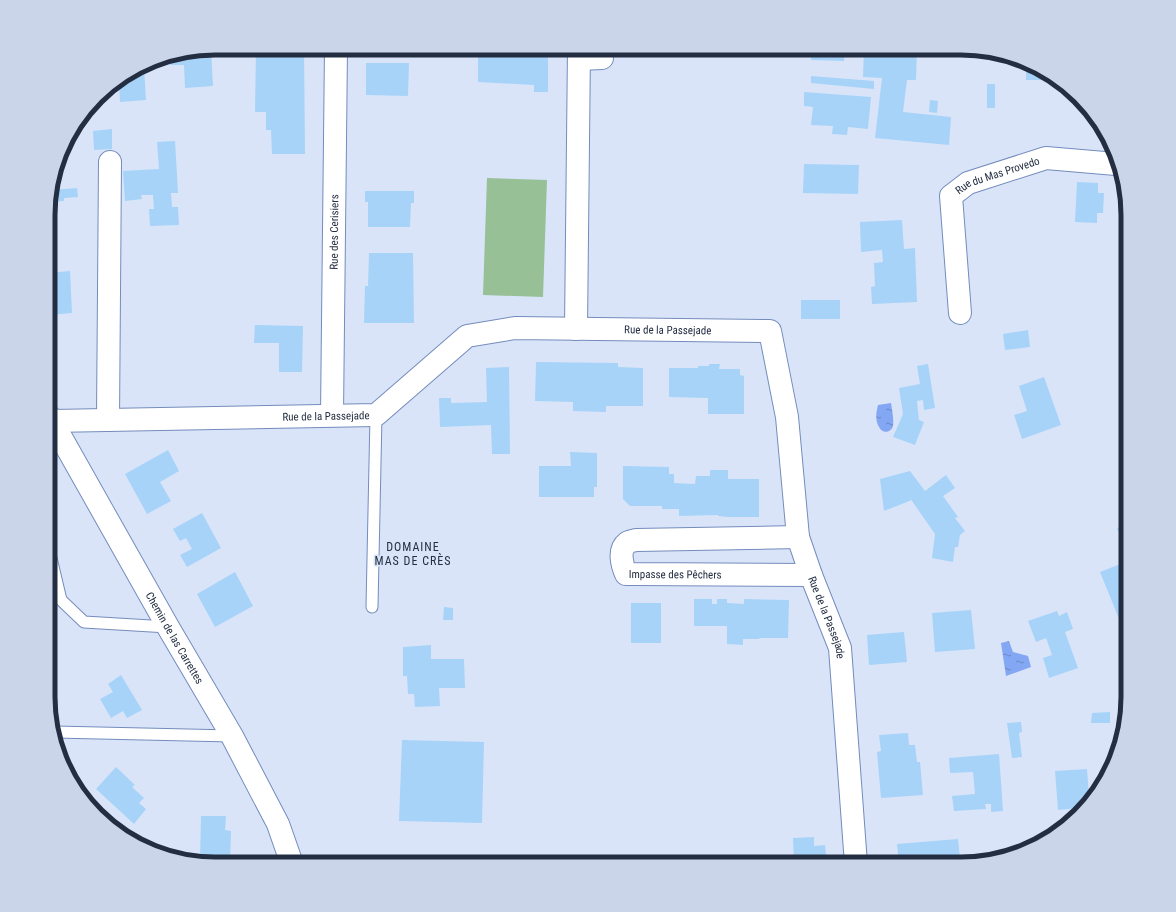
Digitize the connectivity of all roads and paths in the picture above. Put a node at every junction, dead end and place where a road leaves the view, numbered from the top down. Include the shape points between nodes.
1 (336, 55) edge
2 (579, 55) edge
3 (585, 55) edge
4 (602, 58) dead end
5 (110, 162) dead end
6 (1112, 164) edge
7 (960, 313) dead end
8 (576, 329) junction
9 (332, 415) junction
10 (376, 415) junction
11 (55, 418) edge
12 (108, 420) junction
13 (55, 425) edge
14 (798, 537) junction
15 (55, 575) edge
16 (811, 575) junction
17 (372, 607) dead end
18 (168, 627) junction
19 (59, 732) edge
20 (232, 736) junction
21 (290, 857) edge
22 (855, 857) edge

1 - 9 street, Rue des Cerisiers
2 - 8 street
3 - 4 street
5 - 12 street
6 - 7 street, Rue du Mas Provedo via 1046,158 968,183 951,196
8 - 10 street, Rue de la Passejade via 515,328 466,336
8 - 14 street, Rue de la Passejade via 770,331 787,417
9 - 10 street, Rue de la Passejade
9 - 12 street, Rue de la Passejade
10 - 17 lane
11 - 12 street, Rue de la Passejade
13 - 18 street, Chemin de las Carrettes
14 - 16 street, Rue de la Passejade
14 - 16 street, Impasse des Pêchers via 636,540 628,542 622,549 622,564 626,574
15 - 18 lane via 61,600 84,622
16 - 22 street, Rue de la Passejade via 840,648
18 - 20 street, Chemin de las Carrettes
19 - 20 lane
20 - 21 street, Chemin de las Carrettes via 278,824

